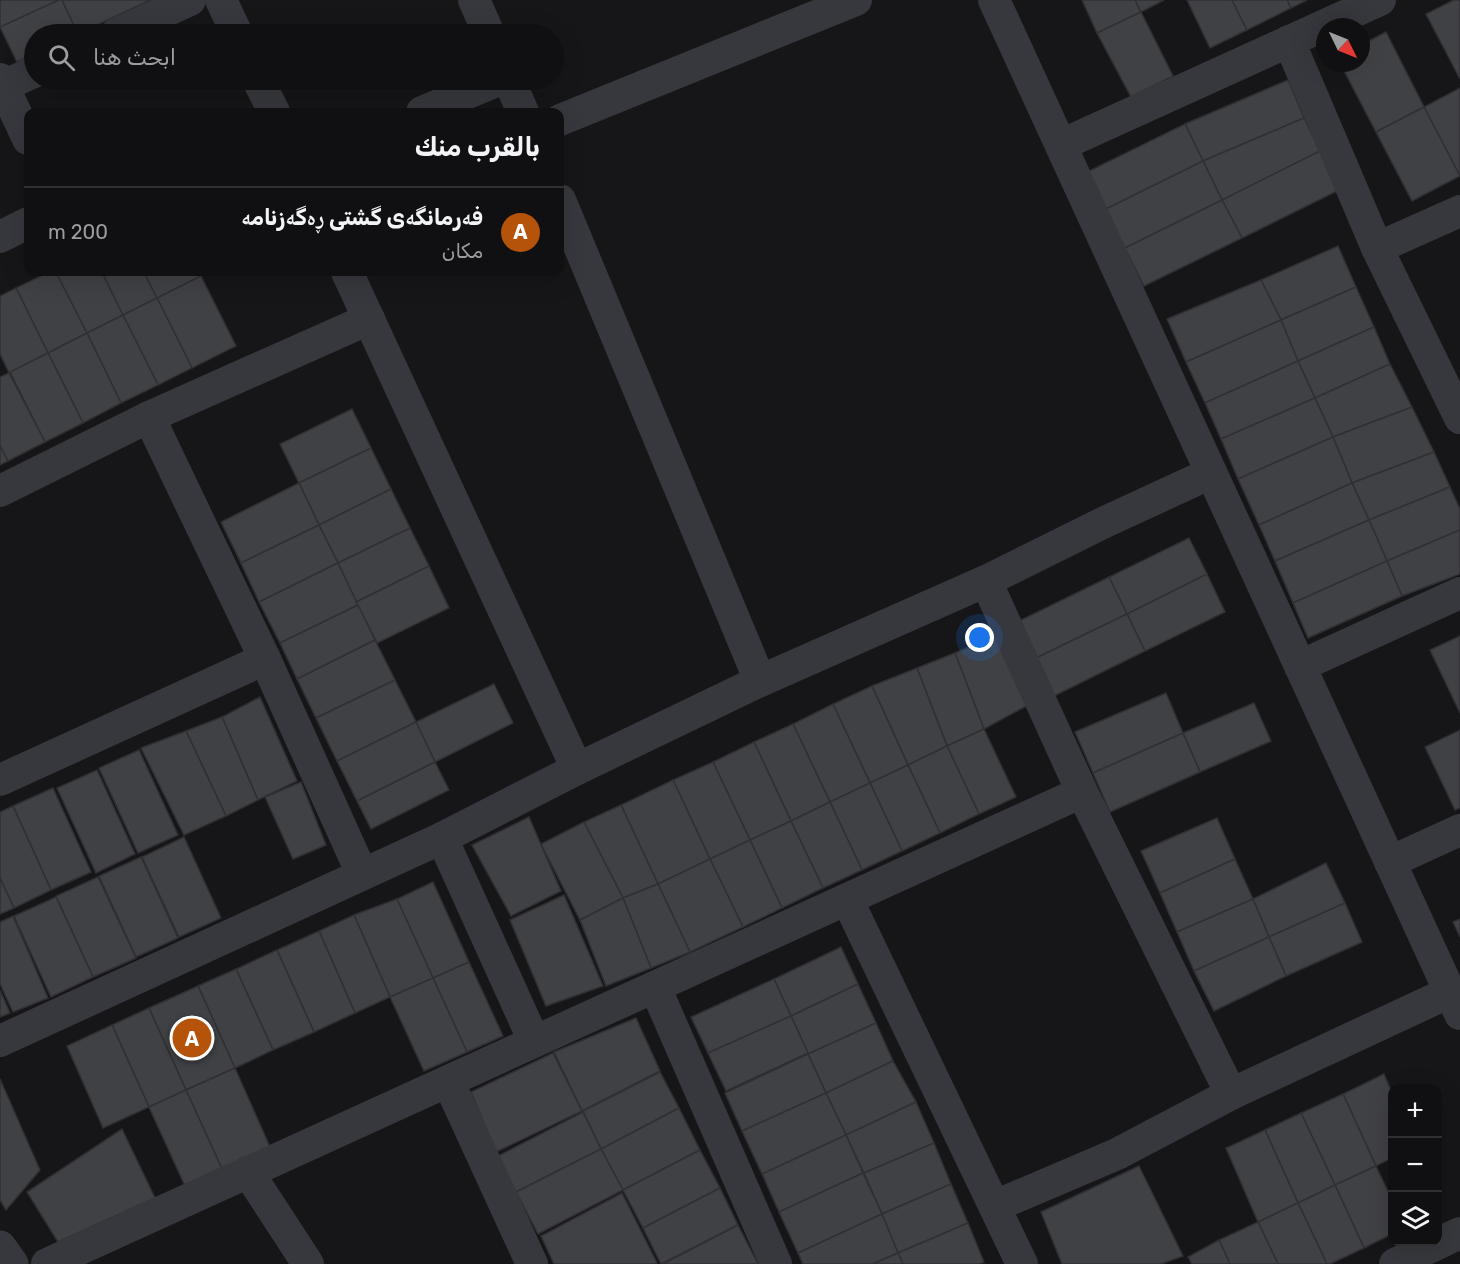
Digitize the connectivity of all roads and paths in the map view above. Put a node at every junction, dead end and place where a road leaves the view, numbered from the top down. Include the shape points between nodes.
1 (190, 0) edge
2 (221, 0) edge
3 (474, 0) edge
4 (856, 0) edge
5 (994, 0) edge
6 (1380, 0) edge
7 (138, 24) edge
8 (232, 24) edge
9 (485, 24) edge
10 (1289, 41) junction
11 (24, 75) edge
12 (2, 83) edge
13 (475, 90) edge
14 (513, 90) edge
15 (432, 108) edge
16 (521, 108) edge
17 (564, 118) edge
18 (24, 130) edge
19 (1060, 145) junction
20 (564, 210) edge
21 (1460, 211) edge
22 (24, 225) edge
23 (0, 237) edge
24 (1377, 248) junction
25 (349, 276) edge
26 (369, 319) junction
27 (149, 417) junction
28 (1460, 418) edge
29 (1211, 473) junction
30 (0, 491) edge
31 (986, 580) junction
32 (1460, 593) edge
33 (265, 659) junction
34 (1300, 666) junction
35 (760, 681) junction
36 (577, 769) junction
37 (0, 780) edge
38 (1082, 792) junction
39 (1460, 830) edge
40 (442, 838) junction
41 (1390, 862) junction
42 (362, 874) junction
43 (847, 899) junction
44 (655, 987) junction
45 (1455, 1003) edge
46 (0, 1041) edge
47 (534, 1041) junction
48 (448, 1081) junction
49 (1231, 1094) junction
50 (248, 1172) junction
51 (995, 1206) junction
52 (1460, 1233) edge
53 (0, 1247) edge
54 (12, 1264) edge
55 (47, 1264) edge
56 (308, 1264) edge
57 (532, 1264) edge
58 (776, 1264) edge
59 (1022, 1264) edge
60 (1395, 1264) edge

1 - 7 street
2 - 8 street
3 - 9 street
4 - 17 street
5 - 19 street
6 - 10 street
10 - 19 street
10 - 24 street
11 - 12 street
12 - 18 street
13 - 15 street
14 - 16 street
19 - 29 street
20 - 35 street
21 - 24 street
22 - 23 street
24 - 28 street
25 - 26 street
26 - 27 street
26 - 36 street
27 - 30 street
27 - 33 street
29 - 31 street
29 - 34 street
31 - 35 street
31 - 38 street
32 - 34 street
33 - 37 street
33 - 42 street
34 - 41 street
35 - 36 street
36 - 40 street
38 - 43 street
38 - 49 street
39 - 41 street
40 - 42 street
40 - 47 street
41 - 45 street
42 - 46 street
43 - 44 street
43 - 51 street
44 - 47 street
44 - 58 street
45 - 49 street
47 - 48 street
48 - 50 street
48 - 57 street
49 - 51 street via 1118,1154
50 - 55 street
50 - 56 street
51 - 59 street
52 - 60 street
53 - 54 street

